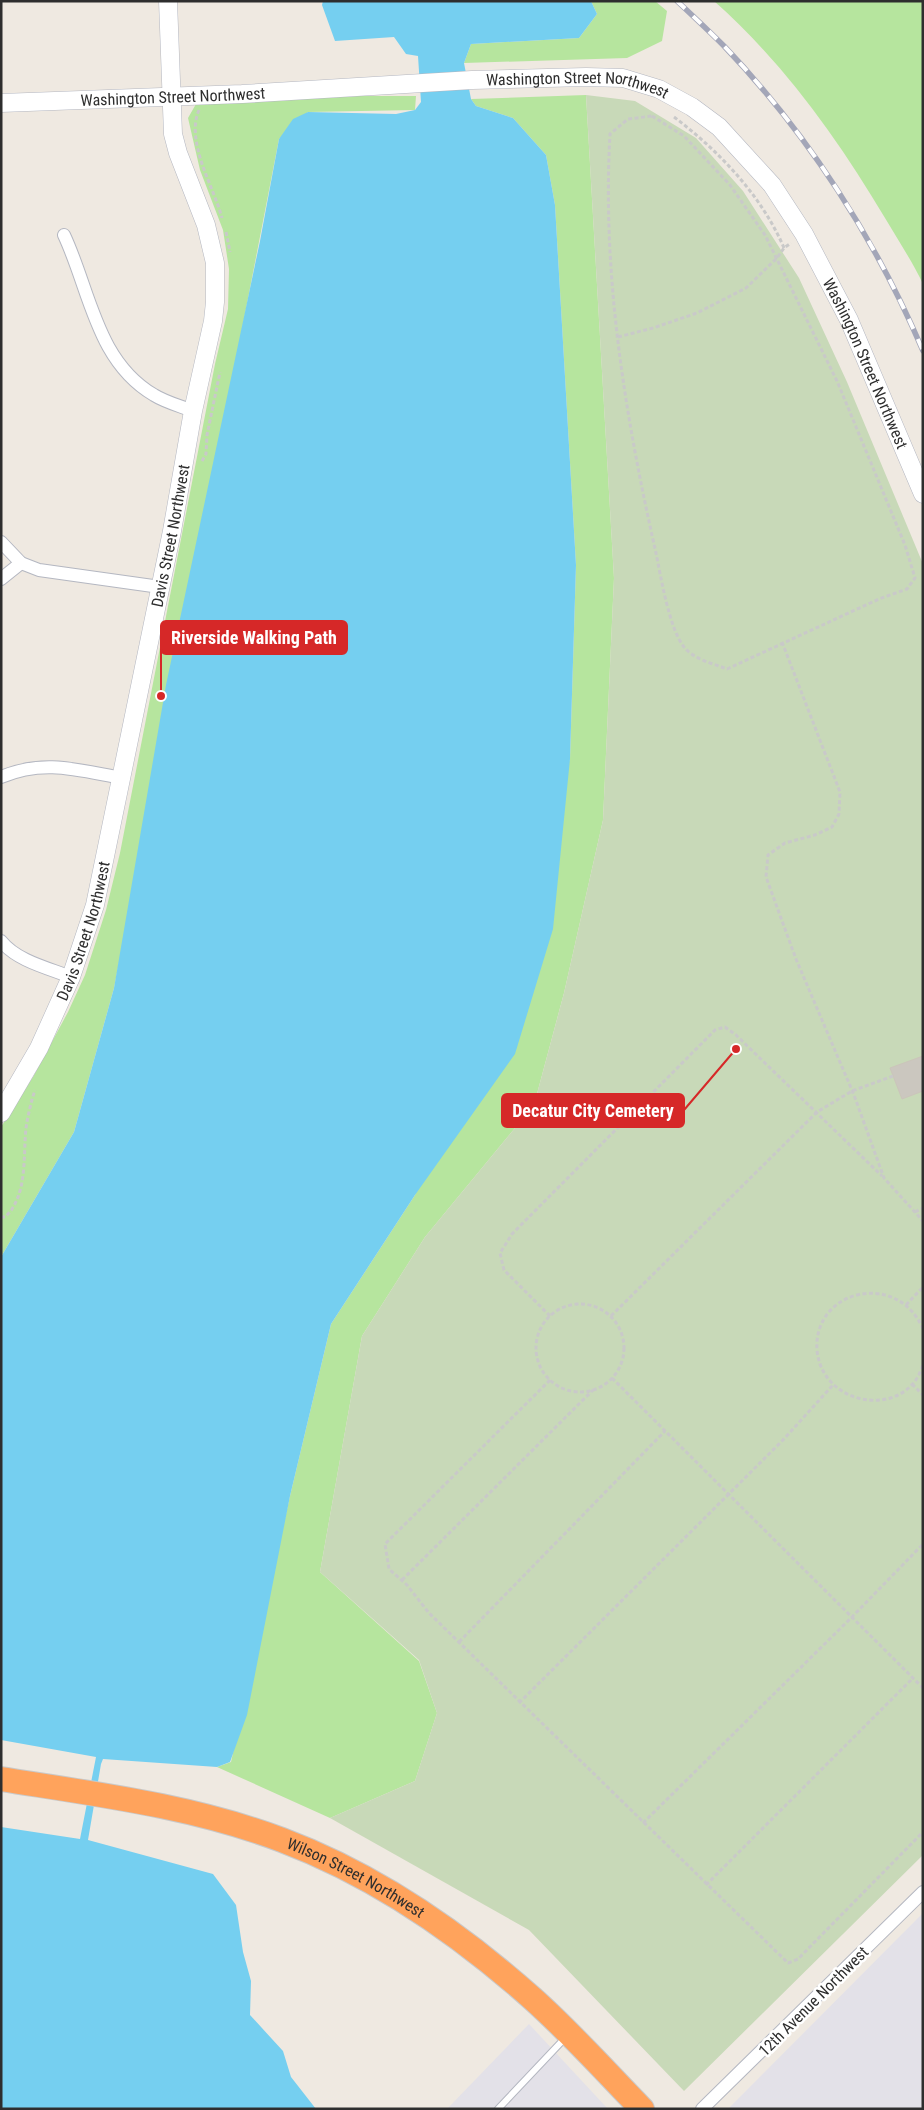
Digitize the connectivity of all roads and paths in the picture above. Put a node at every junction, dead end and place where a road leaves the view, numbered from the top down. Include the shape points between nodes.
1 (168, 1) edge
2 (172, 95) junction
3 (1, 103) edge
4 (669, 114) dead end
5 (804, 234) junction
6 (64, 235) dead end
7 (784, 248) junction
8 (777, 258) junction
9 (618, 337) junction
10 (193, 411) junction
11 (923, 494) edge
12 (1, 542) edge
13 (21, 563) junction
14 (1, 578) edge
15 (160, 587) junction
16 (782, 642) junction
17 (1, 777) edge
18 (121, 778) junction
19 (1, 941) edge
20 (71, 977) junction
21 (893, 1076) dead end
22 (852, 1091) junction
23 (817, 1112) junction
24 (1, 1113) edge
25 (884, 1178) junction
26 (923, 1208) edge
27 (915, 1212) junction
28 (923, 1221) edge
29 (923, 1288) edge
30 (906, 1305) junction
31 (550, 1316) junction
32 (610, 1316) junction
33 (923, 1329) edge
34 (923, 1364) edge
35 (612, 1378) junction
36 (550, 1380) junction
37 (912, 1384) junction
38 (833, 1385) junction
39 (593, 1390) junction
40 (923, 1395) edge
41 (664, 1431) junction
42 (728, 1493) junction
43 (923, 1544) edge
44 (402, 1580) junction
45 (852, 1617) junction
46 (458, 1642) junction
47 (913, 1678) junction
48 (923, 1688) edge
49 (519, 1703) junction
50 (1, 1779) edge
51 (642, 1823) junction
52 (923, 1832) edge
53 (706, 1885) junction
54 (923, 1892) edge
55 (569, 2034) junction
56 (498, 2109) edge
57 (642, 2109) edge
58 (702, 2109) edge

1 - 2 street, Davis Street Northwest
2 - 3 street, Washington Street Northwest
2 - 5 street, Washington Street Northwest via 472,80 623,78 659,89 719,127 772,185
2 - 10 street, Davis Street Northwest via 178,153 206,225 215,263 215,302
4 - 7 path via 721,157 776,228
5 - 7 path
5 - 11 street, Washington Street Northwest via 849,320
6 - 10 street via 82,277 92,314 109,349 131,378 154,396
7 - 8 path
8 - 9 path via 746,288 697,313
8 - 9 path via 730,185 684,136 652,116 628,120 610,134 608,176
8 - 16 path via 837,381 916,578 907,589
9 - 16 path via 623,389 643,496 666,600 683,646 698,659 727,669
10 - 15 street, Davis Street Northwest
12 - 13 street
13 - 14 street
13 - 15 street via 39,570
15 - 18 street, Davis Street Northwest
16 - 22 path via 840,792 839,814 832,827 785,843 768,855 766,877 796,959
17 - 18 street via 24,769 48,766
18 - 20 street, Davis Street Northwest via 95,905
19 - 20 street via 19,957
20 - 24 street, Davis Street Northwest via 39,1048
21 - 22 path
22 - 23 path
22 - 25 path
23 - 25 path
23 - 31 path via 736,1035 724,1027 715,1030 512,1234 500,1253 504,1270
23 - 32 path
25 - 27 path
26 - 27 path
27 - 28 path
29 - 30 path
30 - 33 path
30 - 38 path via 891,1296 874,1292 856,1294 839,1302 819,1332 817,1350 822,1368
31 - 32 path via 561,1308 587,1304
31 - 36 path via 541,1327 537,1341 537,1355
32 - 35 path via 620,1328 624,1343 623,1358
34 - 37 path
35 - 39 path
35 - 41 path
36 - 39 path via 578,1392
36 - 44 path via 385,1544 389,1569
37 - 38 path via 897,1395 881,1400 863,1400
37 - 40 path
38 - 42 path
39 - 44 path
41 - 42 path
41 - 46 path
42 - 45 path
42 - 49 path
43 - 45 path
44 - 46 path
45 - 47 path
45 - 51 path
46 - 49 path
47 - 48 path
47 - 53 path
49 - 51 path
50 - 55 highway, Wilson Street Northwest via 192,1813 283,1840 352,1871 430,1918 534,2000
51 - 53 path
52 - 53 path via 798,1959 788,1963
54 - 58 street, 12th Avenue Northwest
55 - 56 lane
55 - 57 highway, Wilson Street Northwest

